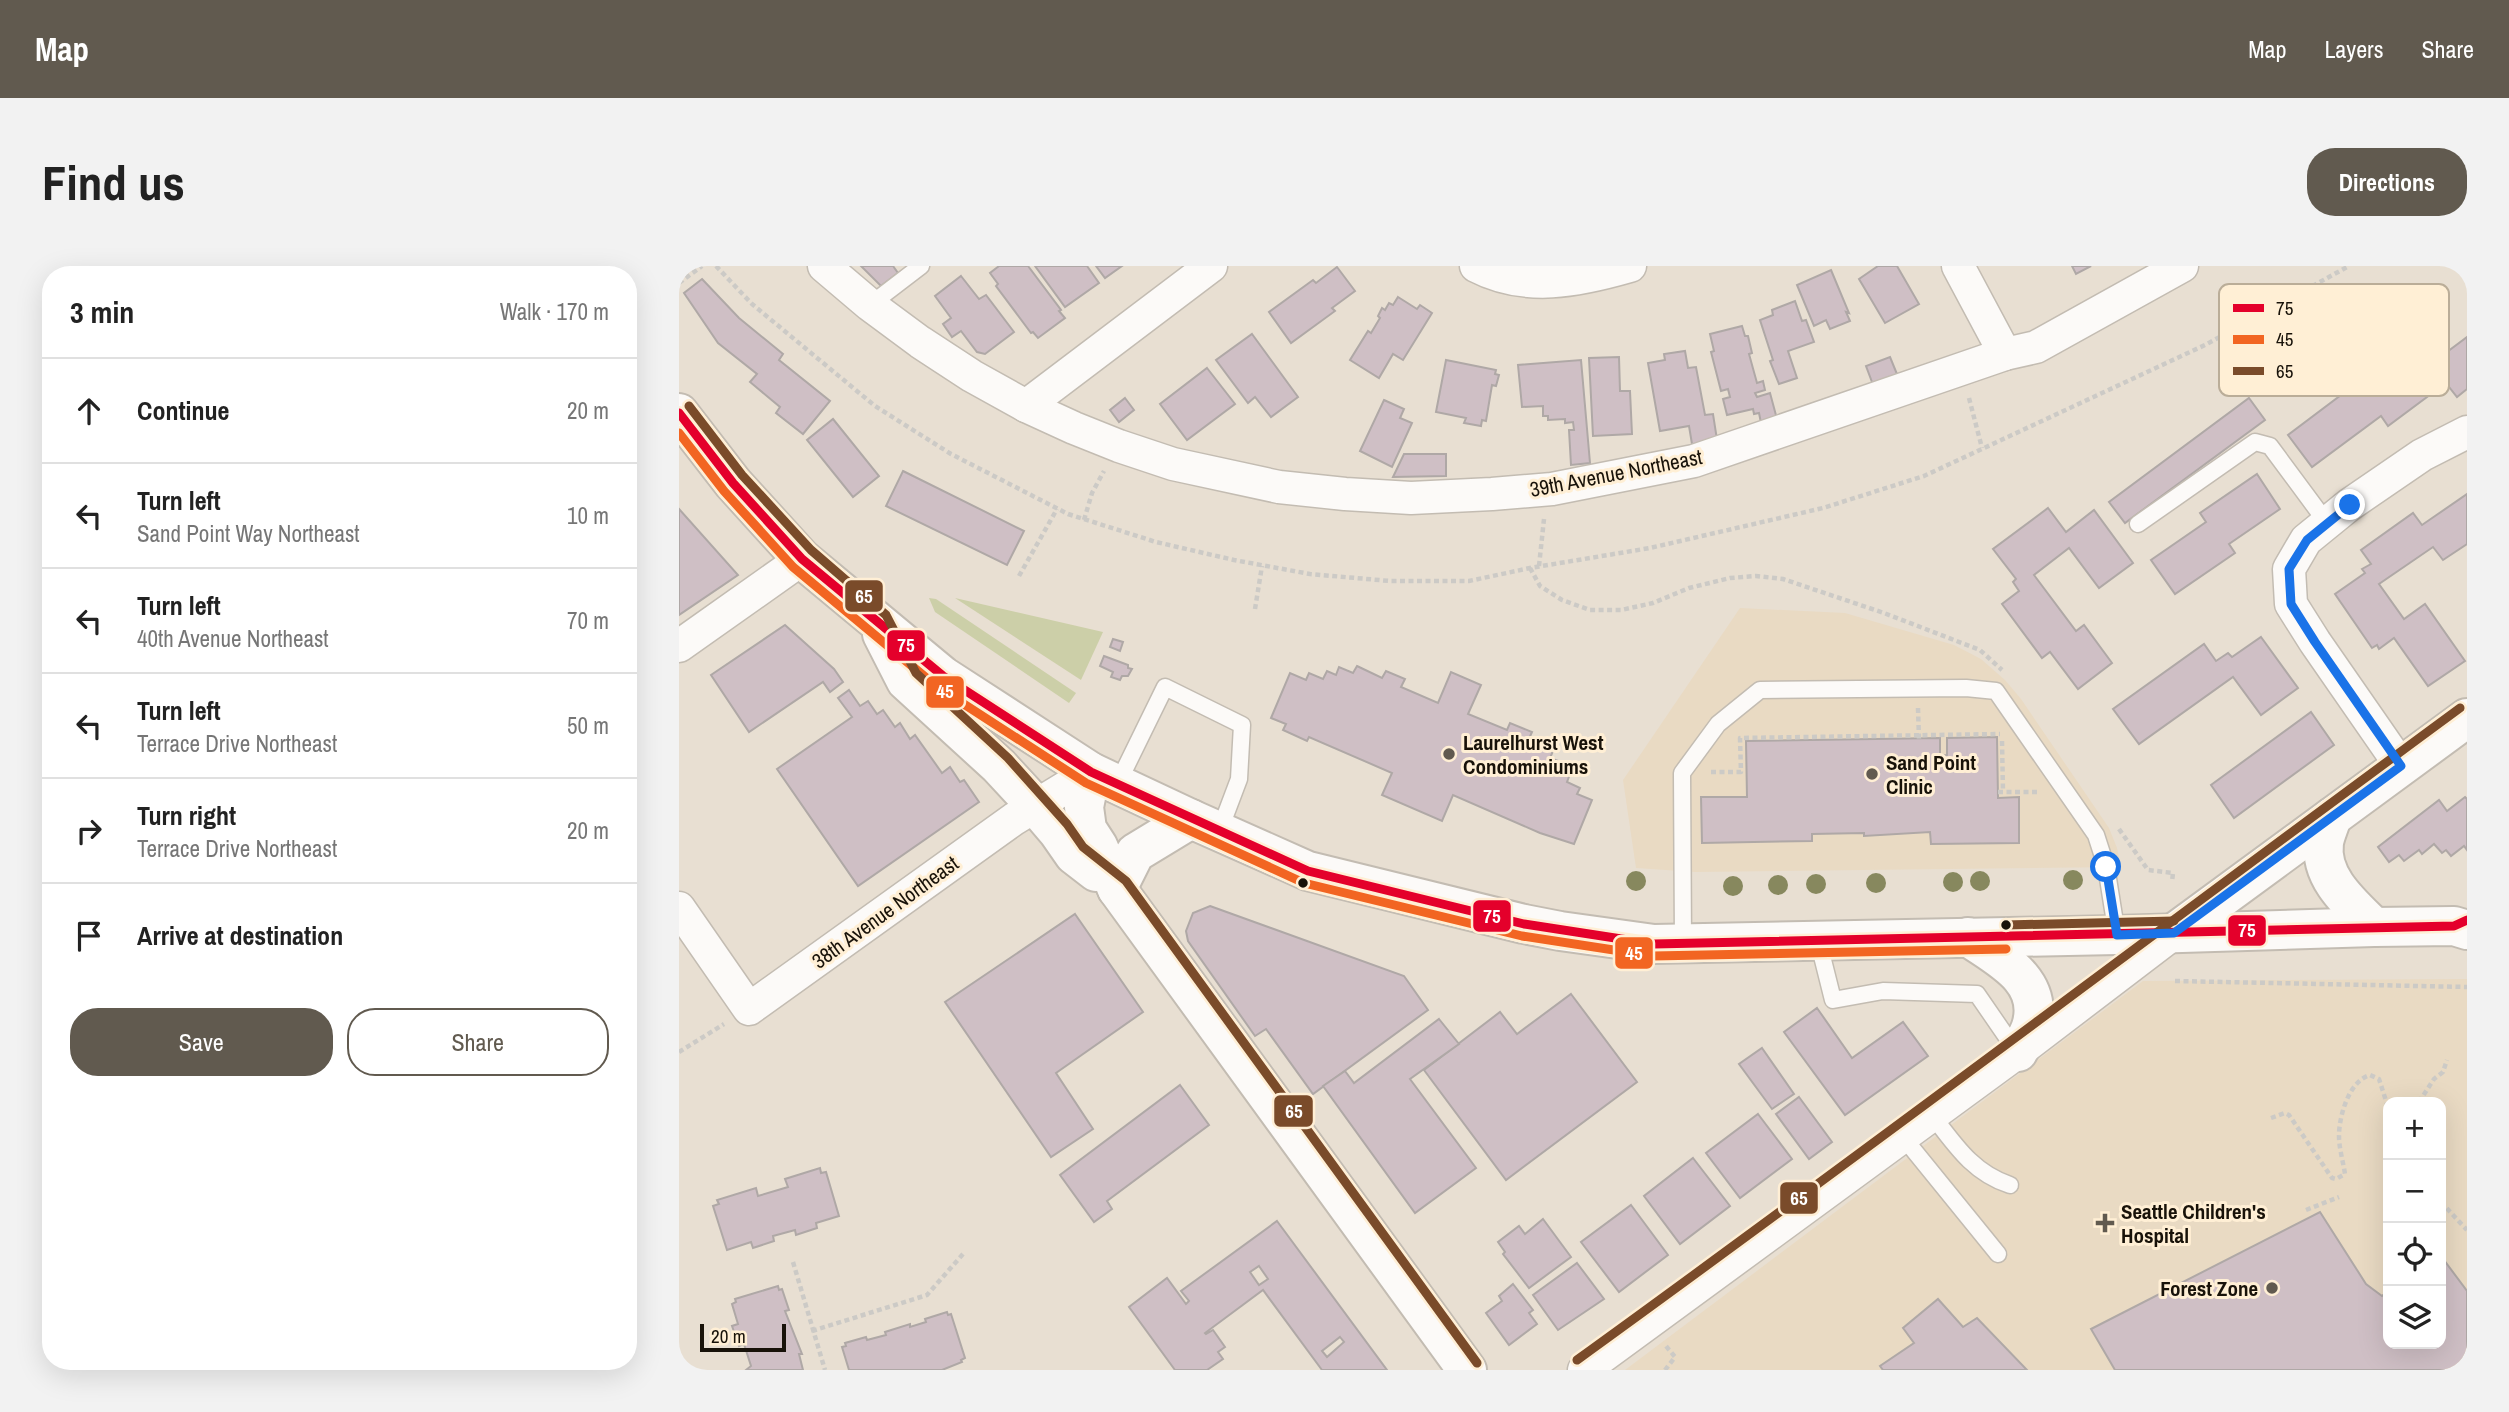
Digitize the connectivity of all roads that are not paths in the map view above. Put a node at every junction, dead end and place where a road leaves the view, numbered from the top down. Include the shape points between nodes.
1 (824, 266) edge
2 (921, 266) edge
3 (1211, 266) edge
4 (1476, 266) edge
5 (1630, 266) edge
6 (1958, 266) edge
7 (2182, 266) edge
8 (870, 305) junction
9 (2004, 354) junction
10 (1026, 406) junction
11 (679, 413) edge
12 (2467, 432) edge
13 (2327, 523) junction
14 (2138, 524) dead end
15 (802, 559) junction
16 (876, 622) junction
17 (679, 646) edge
18 (2467, 718) edge
19 (2401, 766) junction
20 (1104, 778) junction
21 (1035, 805) junction
22 (2332, 817) junction
23 (1205, 825) junction
24 (1117, 889) junction
25 (679, 908) edge
26 (2463, 925) edge
27 (2374, 926) junction
28 (2174, 933) junction
29 (2117, 935) junction
30 (1968, 937) junction
31 (1818, 940) junction
32 (1683, 943) junction
33 (2018, 1052) junction
34 (1933, 1115) junction
35 (1903, 1136) junction
36 (2010, 1185) dead end
37 (1998, 1254) dead end
38 (1467, 1370) edge
39 (1584, 1370) edge

1 - 8 street, 39th Avenue Northeast
2 - 8 lane
3 - 10 street
4 - 5 street via 1520,281 1557,282
6 - 9 street
7 - 9 street, 39th Avenue Northeast via 2036,347
8 - 10 street, 39th Avenue Northeast via 972,376
9 - 10 street, 39th Avenue Northeast via 1694,461 1546,489 1492,494 1411,498 1279,487 1173,464
11 - 15 main road via 733,484
12 - 13 street via 2422,455
13 - 14 lane via 2270,446 2255,442
13 - 19 street via 2307,540 2289,569 2291,604
15 - 16 main road
15 - 17 street
16 - 20 main road via 943,676
16 - 21 main road via 906,681
18 - 19 main road
19 - 22 main road
20 - 21 street, 38th Avenue Northeast
20 - 23 main road
20 - 23 lane via 1165,687 1242,725 1239,779
20 - 24 main road via 1084,807 1087,829
21 - 24 main road via 1074,855
21 - 25 street, 38th Avenue Northeast via 749,1009
22 - 27 main road via 2323,844 2326,867 2342,896
22 - 28 main road
23 - 24 main road via 1135,853
23 - 32 main road via 1308,871 1464,911 1560,931 1654,944
24 - 38 main road
26 - 27 main road
27 - 28 main road
28 - 29 main road
28 - 33 street
29 - 30 main road
29 - 32 lane via 2096,835 1996,691 1759,690 1718,723 1682,773
30 - 31 main road
30 - 33 main road via 2026,981 2034,1010
31 - 32 main road
31 - 33 lane via 1833,1000 1883,991 1977,994
33 - 34 street
34 - 35 street
34 - 36 lane via 1963,1157 1994,1180
35 - 37 lane
35 - 39 street

